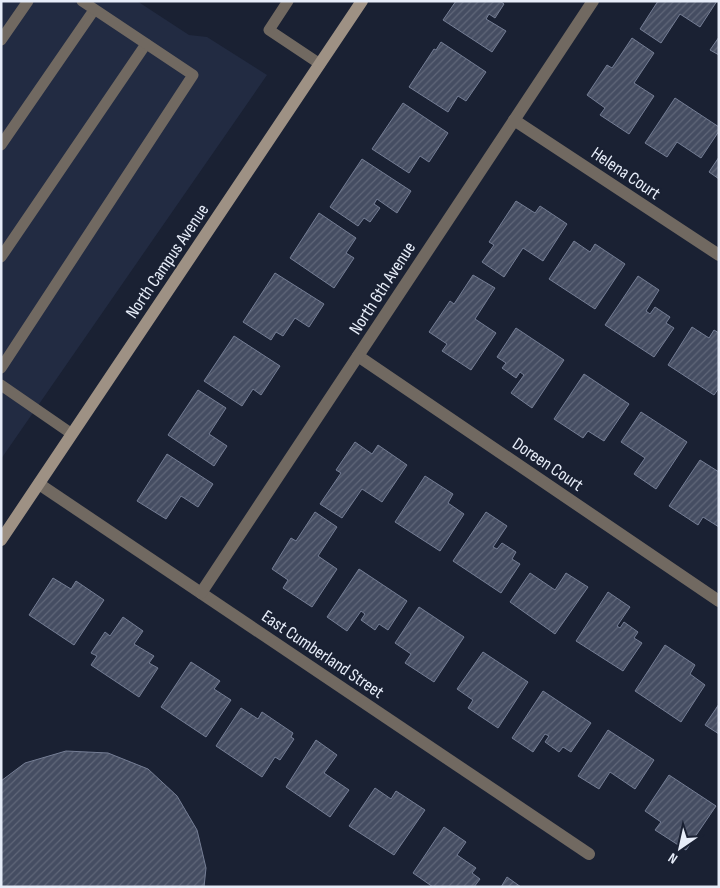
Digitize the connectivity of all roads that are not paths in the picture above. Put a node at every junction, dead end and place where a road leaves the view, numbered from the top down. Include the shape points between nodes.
1 (28, 1) edge
2 (82, 1) edge
3 (288, 1) edge
4 (362, 1) edge
5 (593, 1) edge
6 (94, 10) junction
7 (1, 40) edge
8 (146, 44) junction
9 (320, 64) junction
10 (514, 120) junction
11 (1, 145) edge
12 (719, 255) edge
13 (1, 257) edge
14 (358, 356) junction
15 (1, 368) edge
16 (1, 385) edge
17 (72, 434) junction
18 (38, 484) junction
19 (1, 540) edge
20 (201, 594) junction
21 (719, 601) edge
22 (589, 854) dead end

1 - 7 lane
2 - 6 lane
3 - 9 lane via 269,30
4 - 9 main road, North Campus Avenue
5 - 10 street, North 6th Avenue
6 - 8 lane
6 - 11 lane
8 - 13 lane
8 - 15 lane via 194,74
9 - 17 main road, North Campus Avenue
10 - 12 street, Helena Court
10 - 14 street, North 6th Avenue
14 - 20 street, North 6th Avenue
14 - 21 street, Doreen Court
16 - 17 lane
17 - 18 main road, North Campus Avenue
18 - 19 main road, North Campus Avenue
18 - 20 street, East Cumberland Street
20 - 22 street, East Cumberland Street

